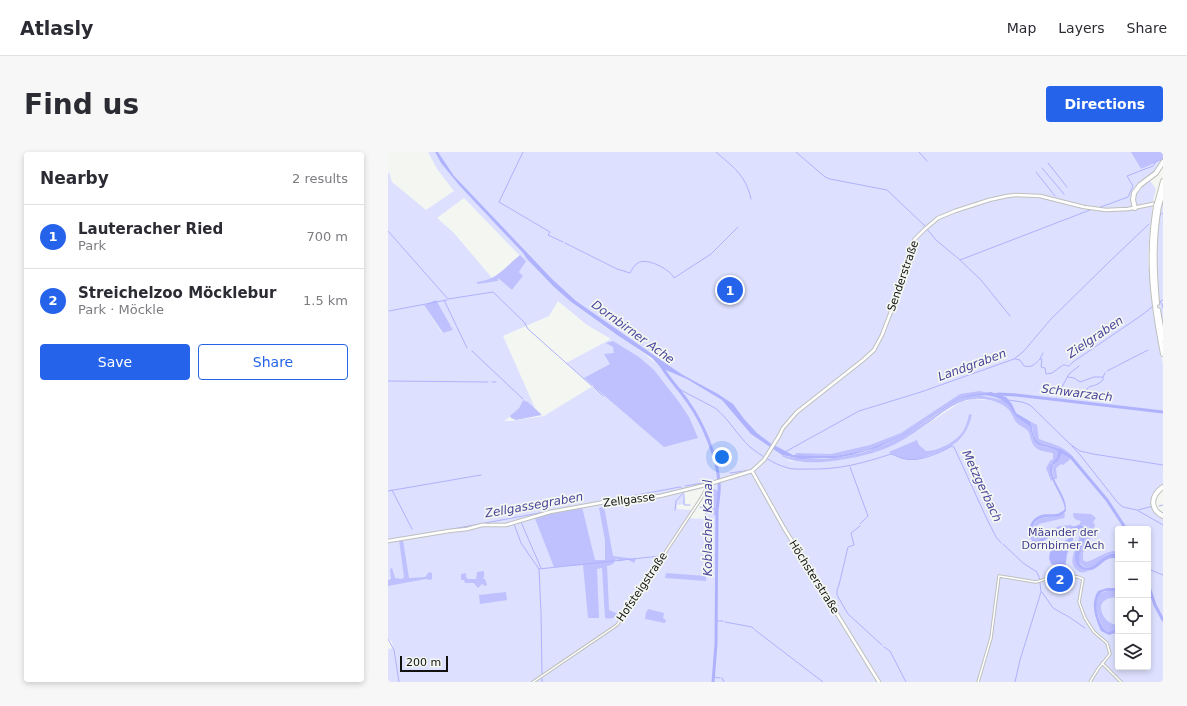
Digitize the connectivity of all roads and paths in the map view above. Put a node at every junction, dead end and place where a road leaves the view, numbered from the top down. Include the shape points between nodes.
1 (1163, 162) edge
2 (1163, 181) edge
3 (1163, 192) edge
4 (1160, 200) edge
5 (1158, 206) junction
6 (1135, 208) junction
7 (1163, 339) edge
8 (1163, 354) edge
9 (752, 471) junction
10 (709, 484) junction
11 (1163, 489) edge
12 (1163, 515) edge
13 (388, 542) edge
14 (1102, 663) junction
15 (533, 682) edge
16 (879, 682) edge
17 (978, 682) edge
18 (1090, 682) edge
19 (1121, 682) edge

1 - 6 highway via 1156,173 1134,193
2 - 4 highway
3 - 4 highway
4 - 5 highway, bridge
4 - 6 main road, Senderstraße
5 - 7 highway via 1154,260
5 - 8 highway via 1152,236 1151,273
6 - 9 main road, Senderstraße via 1100,210 1040,196 1016,195 989,200 938,218 914,240 912,257 874,350 797,412 783,428 767,456
9 - 10 main road, Zellgasse
9 - 16 main road, Höchsterstraße
10 - 13 main road, Zellgasse via 660,496 550,512 506,525 482,525
10 - 15 street, Hofsteigstraße via 617,625
11 - 12 highway via 1157,493 1155,499 1156,506
14 - 17 street via 1109,654 1109,649 1106,641 1094,632 1079,602 1083,578 1056,574 1036,582 999,576 991,638
14 - 18 street
14 - 19 street

